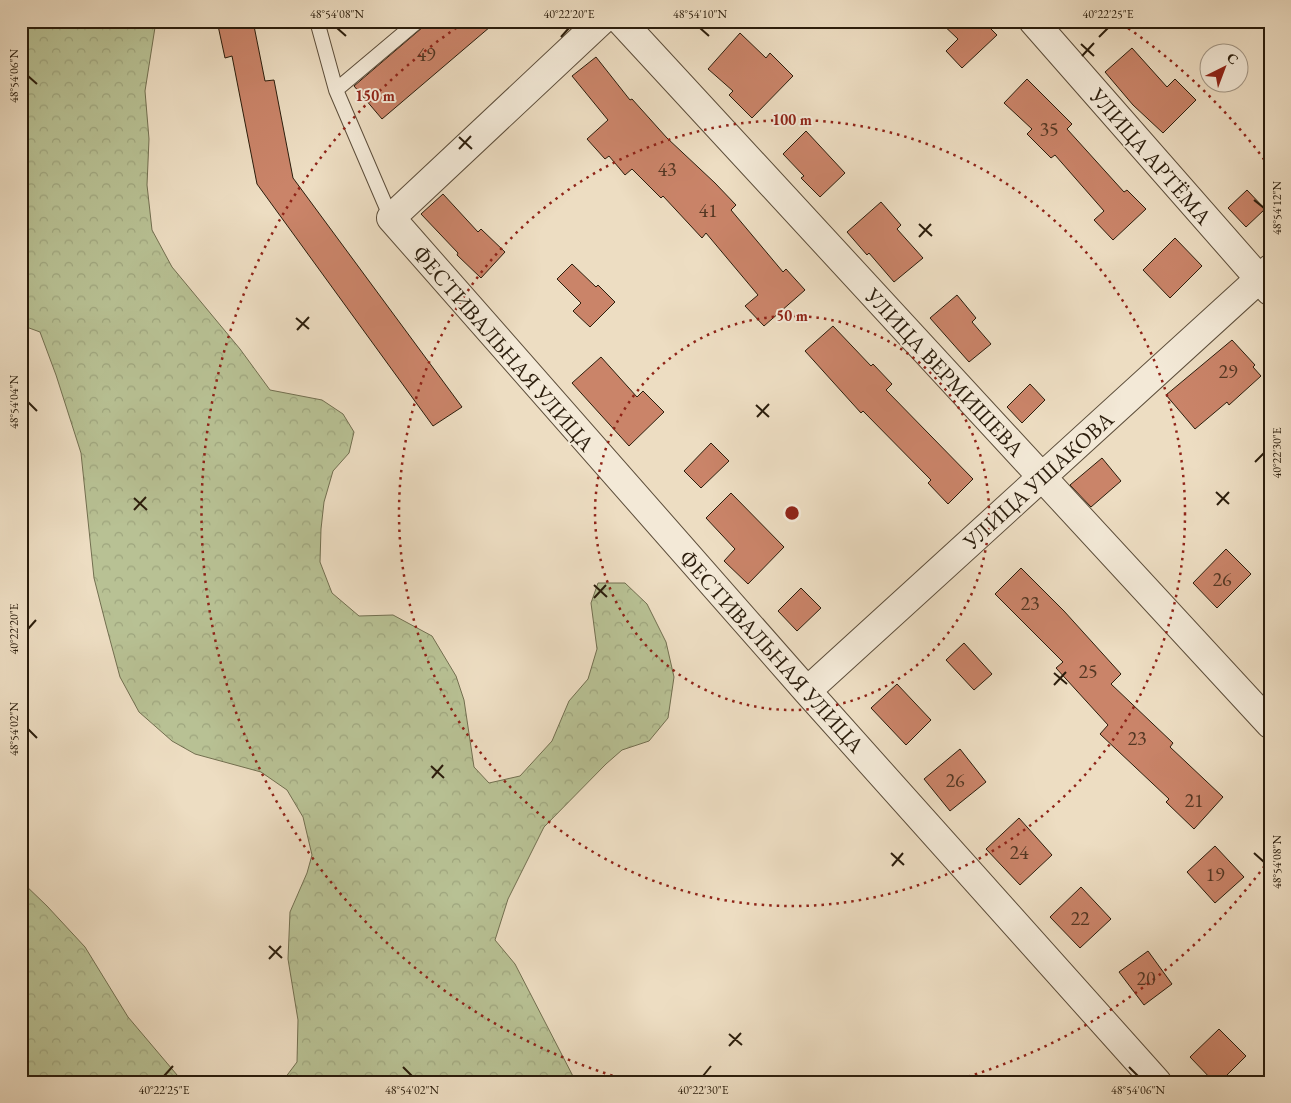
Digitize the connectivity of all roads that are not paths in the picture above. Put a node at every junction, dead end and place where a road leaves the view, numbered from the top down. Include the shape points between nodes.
1 (317, 21) edge
2 (418, 21) edge
3 (600, 21) edge
4 (621, 21) edge
5 (1033, 21) edge
6 (336, 90) junction
7 (391, 218) junction
8 (1266, 280) edge
9 (1042, 477) junction
10 (807, 691) junction
11 (1270, 724) edge
12 (1156, 1082) edge

1 - 6 lane
2 - 6 lane
3 - 7 street
4 - 9 street, УЛИЦА ВЕРМИШЕВА
5 - 8 street, УЛИЦА АРТЁМА
6 - 7 lane
7 - 10 street, ФЕСТИВАЛЬНАЯ УЛИЦА
8 - 9 street, УЛИЦА УШАКОВА
9 - 10 street, УЛИЦА УШАКОВА
9 - 11 street, УЛИЦА ВЕРМИШЕВА
10 - 12 street, ФЕСТИВАЛЬНАЯ УЛИЦА

